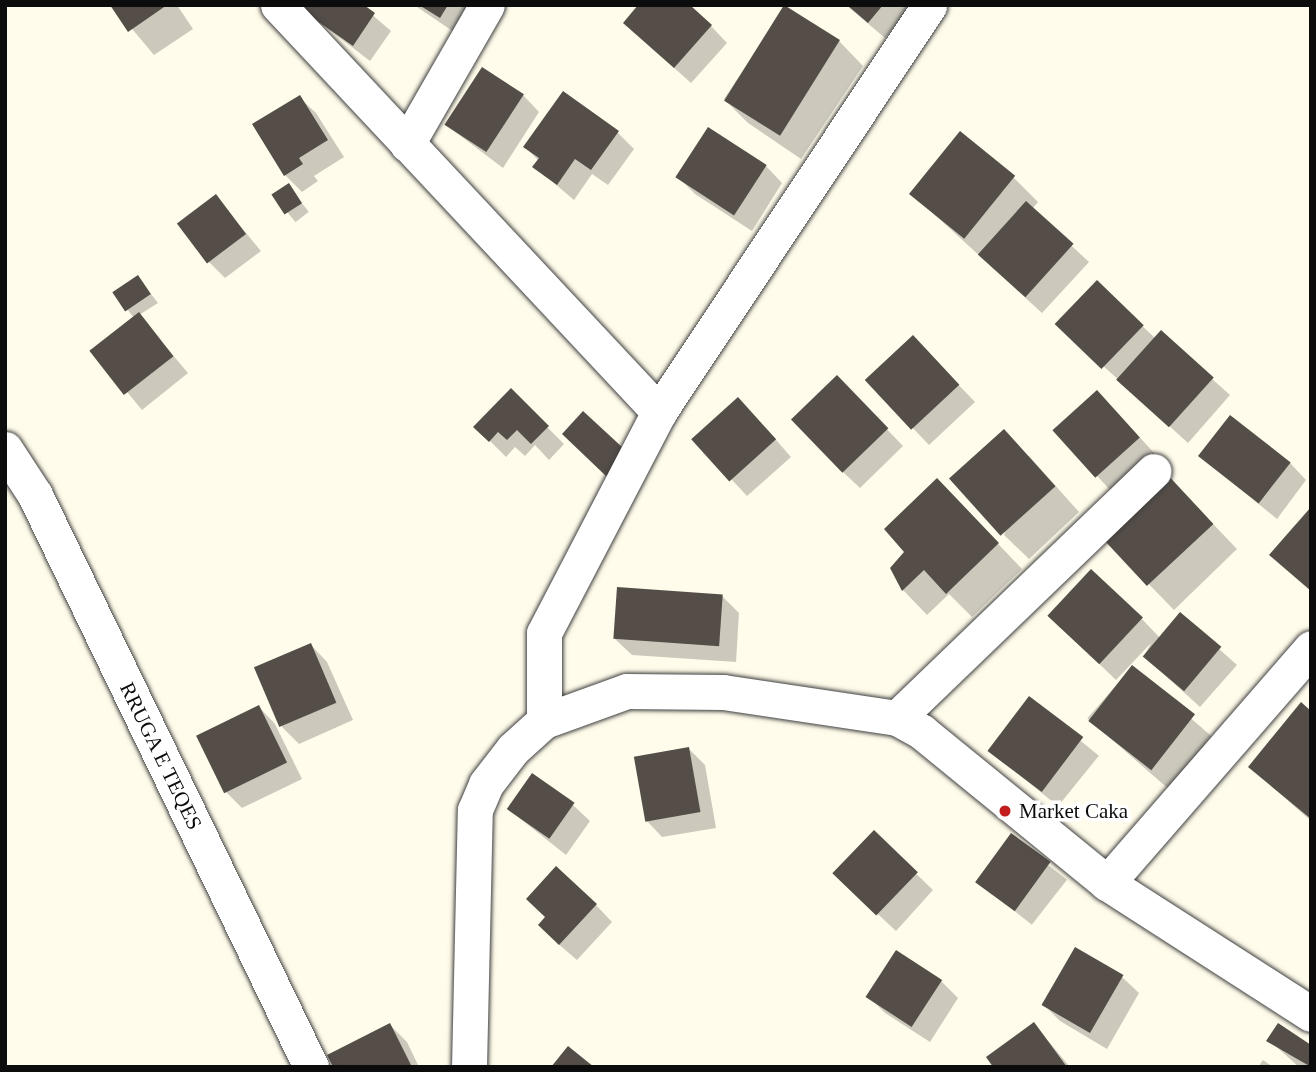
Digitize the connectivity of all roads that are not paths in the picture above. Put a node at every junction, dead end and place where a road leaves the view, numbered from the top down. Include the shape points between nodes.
1 (487, 5) edge
2 (929, 5) edge
3 (281, 6) edge
4 (407, 144) junction
5 (659, 412) junction
6 (5, 449) edge
7 (1154, 471) dead end
8 (1311, 648) edge
9 (897, 718) junction
10 (544, 721) junction
11 (1107, 883) junction
12 (1311, 1014) edge
13 (311, 1067) edge
14 (469, 1067) edge

1 - 4 street
2 - 5 street
3 - 4 street
4 - 5 street
5 - 10 street via 544,633
6 - 13 street, RRUGA E TEQES via 35,495
7 - 9 street
8 - 11 street
9 - 10 street via 723,692 627,691
9 - 11 street via 922,732
10 - 14 street via 513,749 486,784 475,810
11 - 12 street

